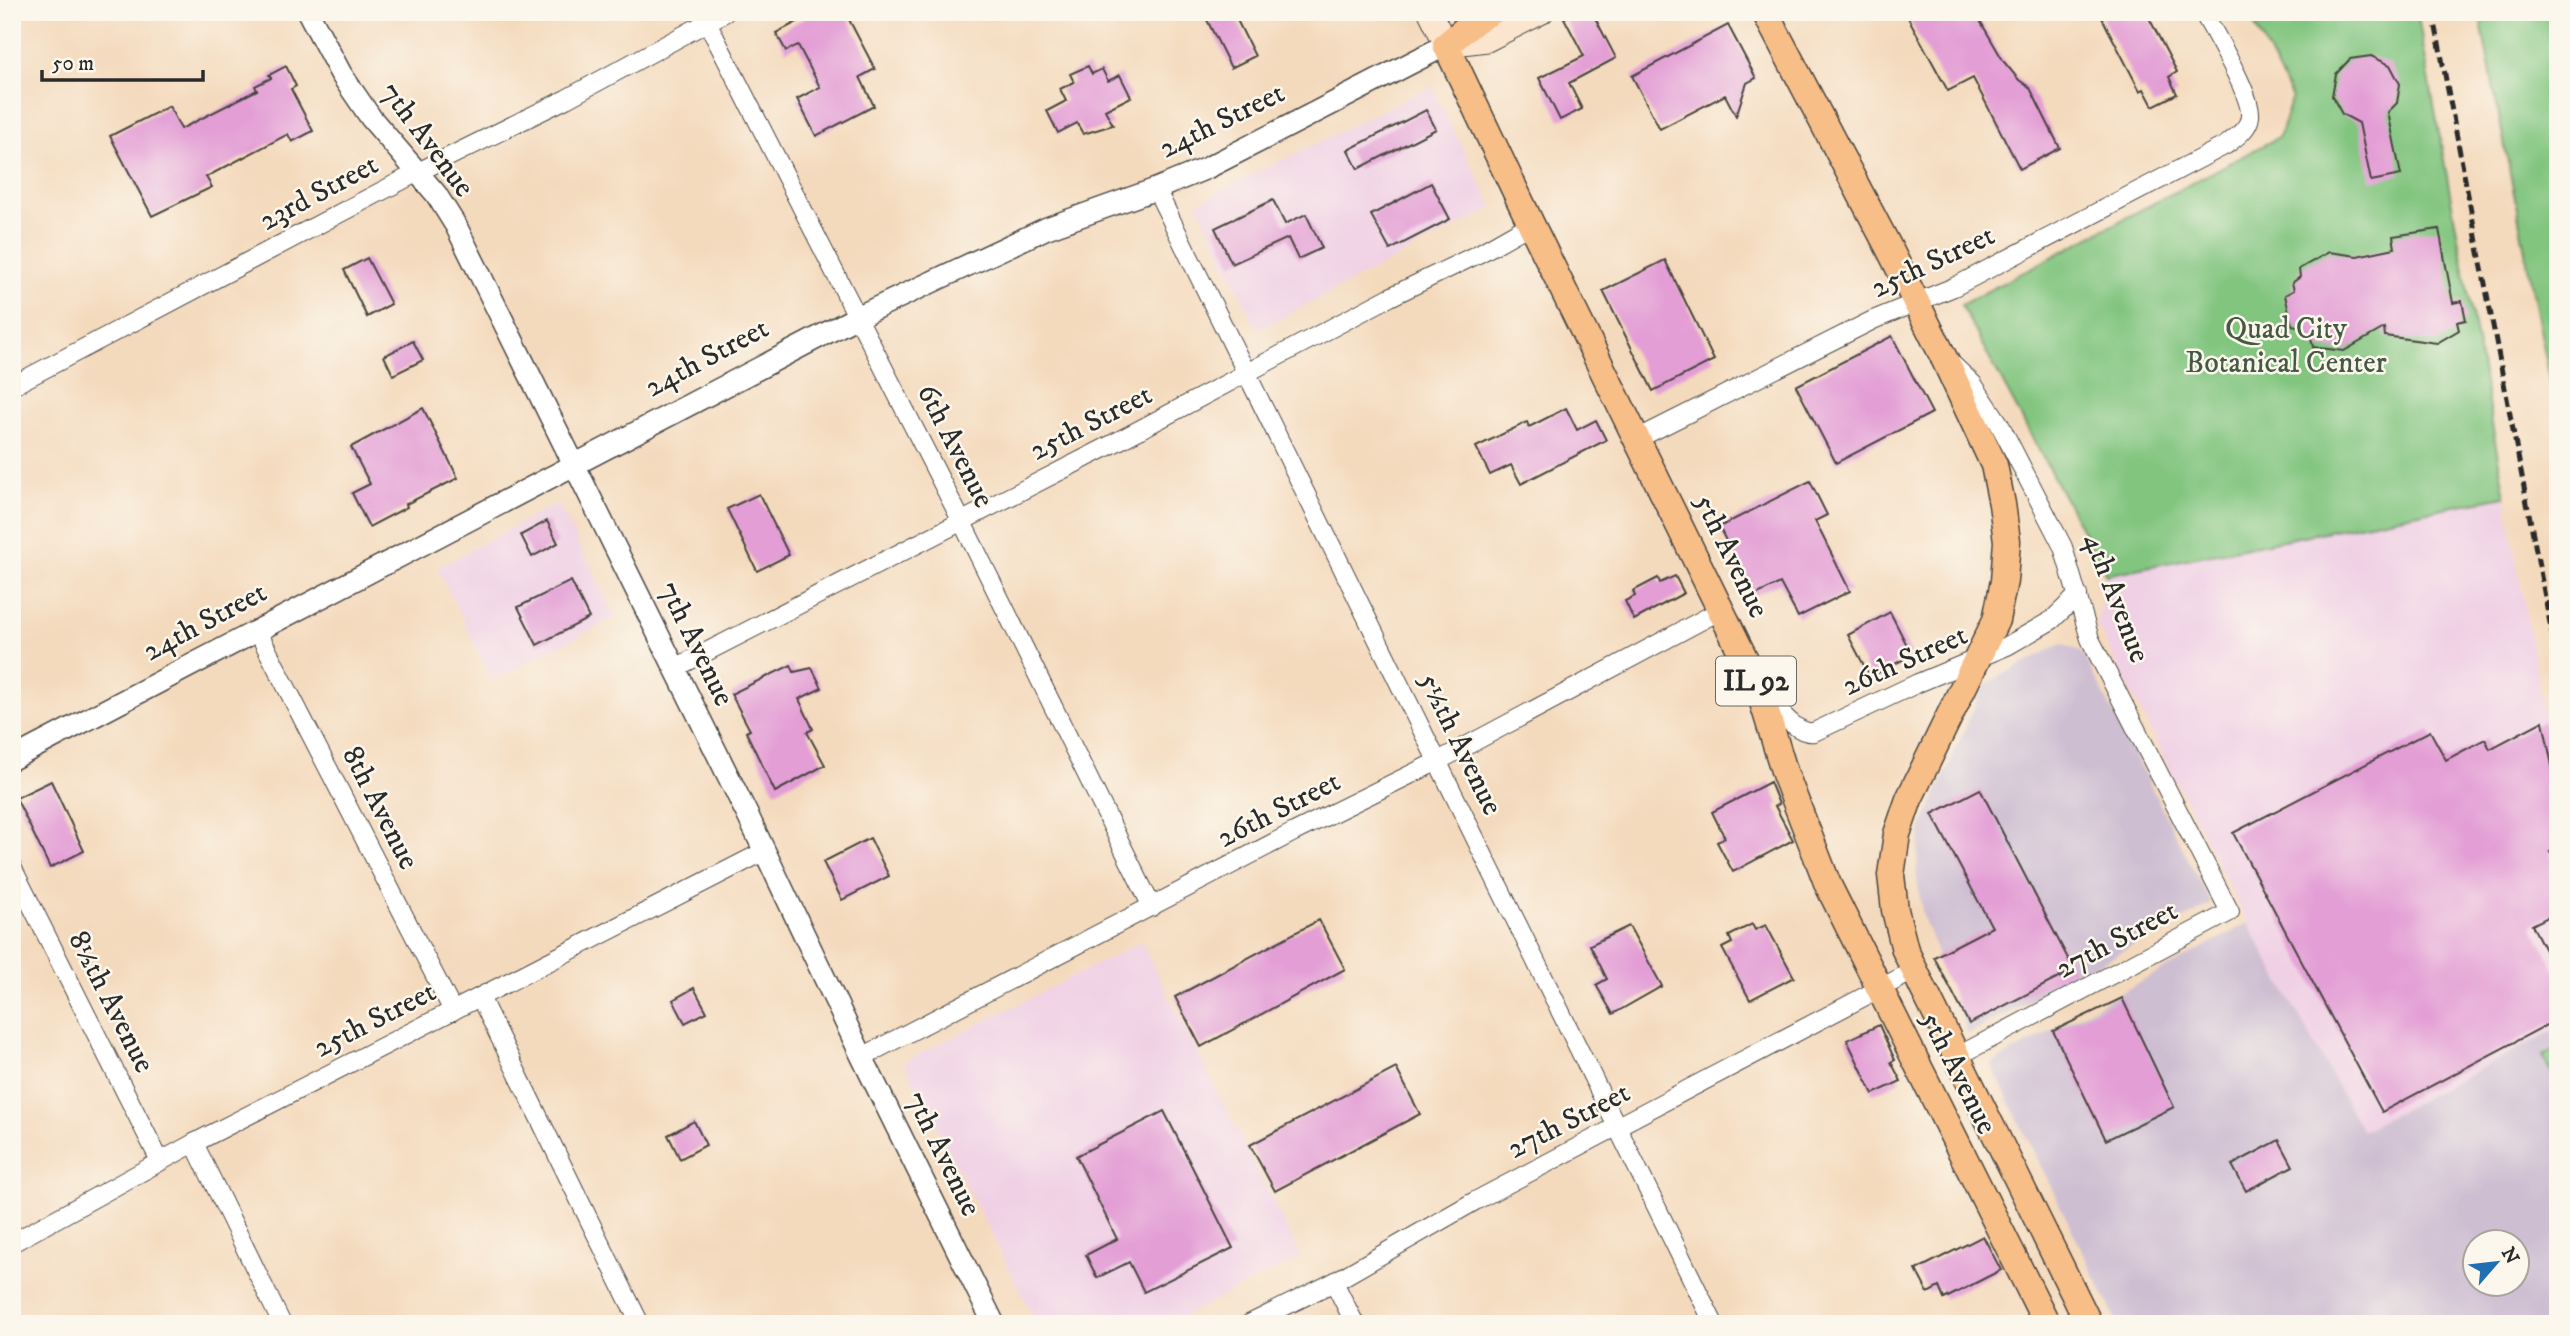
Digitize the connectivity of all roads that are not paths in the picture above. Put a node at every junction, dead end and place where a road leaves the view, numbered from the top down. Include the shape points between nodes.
1 (308, 12) edge
2 (726, 12) edge
3 (1430, 12) edge
4 (1491, 12) edge
5 (1542, 12) edge
6 (1765, 12) edge
7 (2203, 12) edge
8 (705, 17) edge
9 (1446, 45) junction
10 (418, 172) junction
11 (1156, 189) junction
12 (1531, 224) junction
13 (1912, 294) junction
14 (857, 317) junction
15 (1943, 356) junction
16 (1247, 374) junction
17 (12, 386) edge
18 (1637, 439) junction
19 (574, 465) junction
20 (962, 522) junction
21 (2078, 595) junction
22 (1721, 610) junction
23 (258, 632) junction
24 (1975, 661) junction
25 (674, 668) junction
26 (1758, 686) junction
27 (12, 760) edge
28 (1438, 761) junction
29 (765, 851) junction
30 (12, 867) edge
31 (1152, 907) junction
32 (2230, 912) joint
33 (1914, 970) junction
34 (1878, 989) junction
35 (480, 997) junction
36 (453, 1011) junction
37 (862, 1057) junction
38 (1956, 1057) junction
39 (1617, 1128) junction
40 (194, 1143) junction
41 (160, 1161) junction
42 (12, 1243) edge
43 (1334, 1282) junction
44 (282, 1324) edge
45 (640, 1324) edge
46 (994, 1324) edge
47 (1249, 1324) edge
48 (1355, 1324) edge
49 (1714, 1324) edge
50 (2047, 1324) edge
51 (2088, 1324) edge

1 - 10 street, 7th Avenue via 371,118
2 - 8 street, 23rd Street
3 - 9 main road, 5th Avenue
4 - 9 main road, 24th Street
5 - 9 main road, 24th Street via 1487,40
6 - 13 main road
7 - 13 street, 25th Street via 2247,101 2250,116 2245,127 2226,145 1954,287
8 - 10 street, 23rd Street via 565,99
8 - 14 street, 6th Avenue
9 - 11 street, 24th Street via 1207,168
9 - 12 main road, 5th Avenue / IL 92
10 - 17 street, 23rd Street
10 - 19 street, 7th Avenue via 456,226
11 - 14 street, 24th Street via 1047,228
11 - 16 street, 5½th Avenue
12 - 16 street, 25th Street
12 - 18 main road, 5th Avenue / IL 92
13 - 15 main road, 5th Avenue
13 - 18 street, 25th Street via 1873,320
14 - 19 street, 24th Street
14 - 20 street, 6th Avenue
15 - 21 street, 4th Avenue via 1973,384 1999,424 2063,547
15 - 24 main road, 5th Avenue via 1994,465 2007,541 1996,620
16 - 20 street, 25th Street
16 - 28 street, 5½th Avenue
18 - 22 main road, 5th Avenue / IL 92
19 - 23 street, 24th Street
19 - 25 street, 7th Avenue
20 - 25 street, 25th Street
20 - 31 street, 6th Avenue
21 - 24 street, 26th Street via 2052,620
21 - 32 street, 4th Avenue via 2090,639
22 - 26 main road, 5th Avenue / IL 92
22 - 28 street, 26th Street
23 - 27 street, 24th Street
23 - 36 street, 8th Avenue
24 - 26 street, 26th Street via 1807,733
24 - 33 main road, 5th Avenue via 1897,834 1891,875 1895,910
25 - 29 street, 7th Avenue
26 - 34 main road, 5th Avenue / IL 92 via 1785,774 1828,885
28 - 31 street, 26th Street
28 - 39 street, 5½th Avenue
29 - 35 street, 25th Street
29 - 37 street, 7th Avenue
30 - 41 street, 8½th Avenue
31 - 37 street, 26th Street
32 - 38 street, 27th Street
33 - 34 street, 27th Street
33 - 38 main road, 5th Avenue
34 - 39 street, 27th Street
34 - 50 main road, 5th Avenue / IL 92
35 - 36 street, 25th Street
35 - 45 street
36 - 40 street, 25th Street
37 - 46 street, 7th Avenue
38 - 51 main road, 5th Avenue
39 - 43 street, 27th Street via 1475,1201
39 - 49 street, 5½th Avenue
40 - 41 street, 25th Street
40 - 44 street
41 - 42 street, 25th Street
43 - 47 street, 27th Street
43 - 48 street

